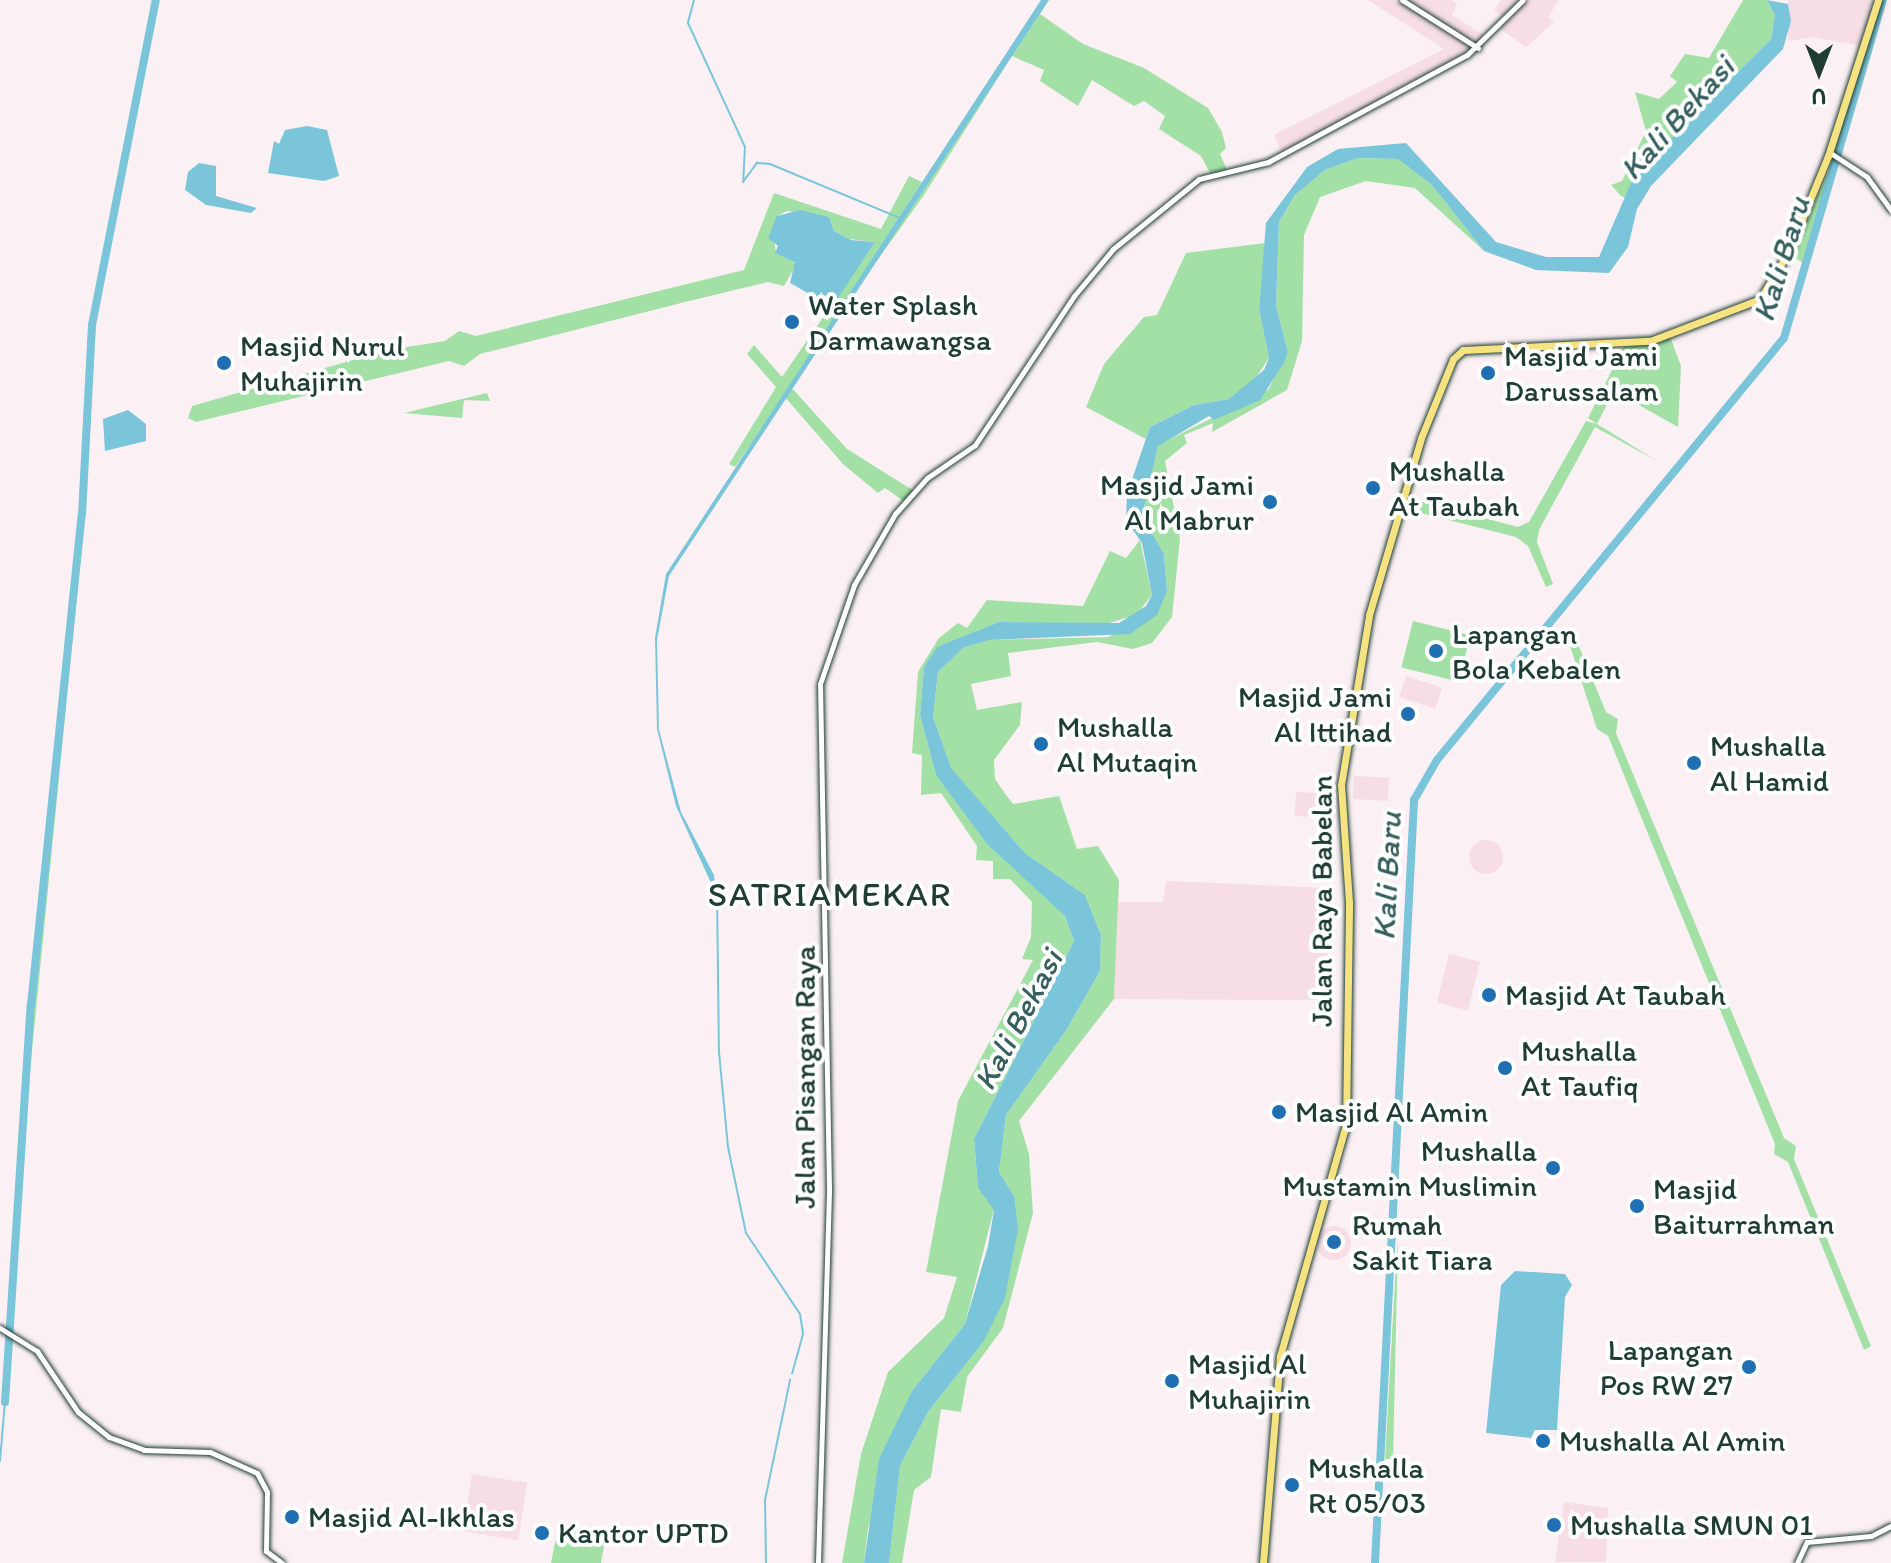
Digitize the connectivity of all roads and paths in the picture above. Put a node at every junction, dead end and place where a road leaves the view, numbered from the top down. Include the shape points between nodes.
1 (1402, 0) edge
2 (1523, 0) edge
3 (1878, 0) edge
4 (1478, 48) junction
5 (1836, 154) junction
6 (1891, 210) edge
7 (0, 1328) edge
8 (1891, 1526) edge
9 (282, 1563) edge
10 (818, 1563) edge
11 (1263, 1563) edge
12 (1797, 1563) edge

1 - 4 street
2 - 4 street, Jalan Pisangan Raya
3 - 5 main road, Jalan Raya Babelan
4 - 10 street, Jalan Pisangan Raya via 1268,162 1199,179 1113,249 1074,296 975,445 914,491 860,571 820,684 829,1188
5 - 6 street via 1867,177
5 - 11 main road, Jalan Raya Babelan via 1760,299 1650,341 1463,350 1453,359 1429,417 1369,615 1341,785 1349,902 1346,1124 1282,1347
7 - 9 street via 37,1351 78,1412 109,1437 144,1450 210,1452 257,1473 267,1492 266,1551
8 - 12 street via 1871,1536 1807,1542

